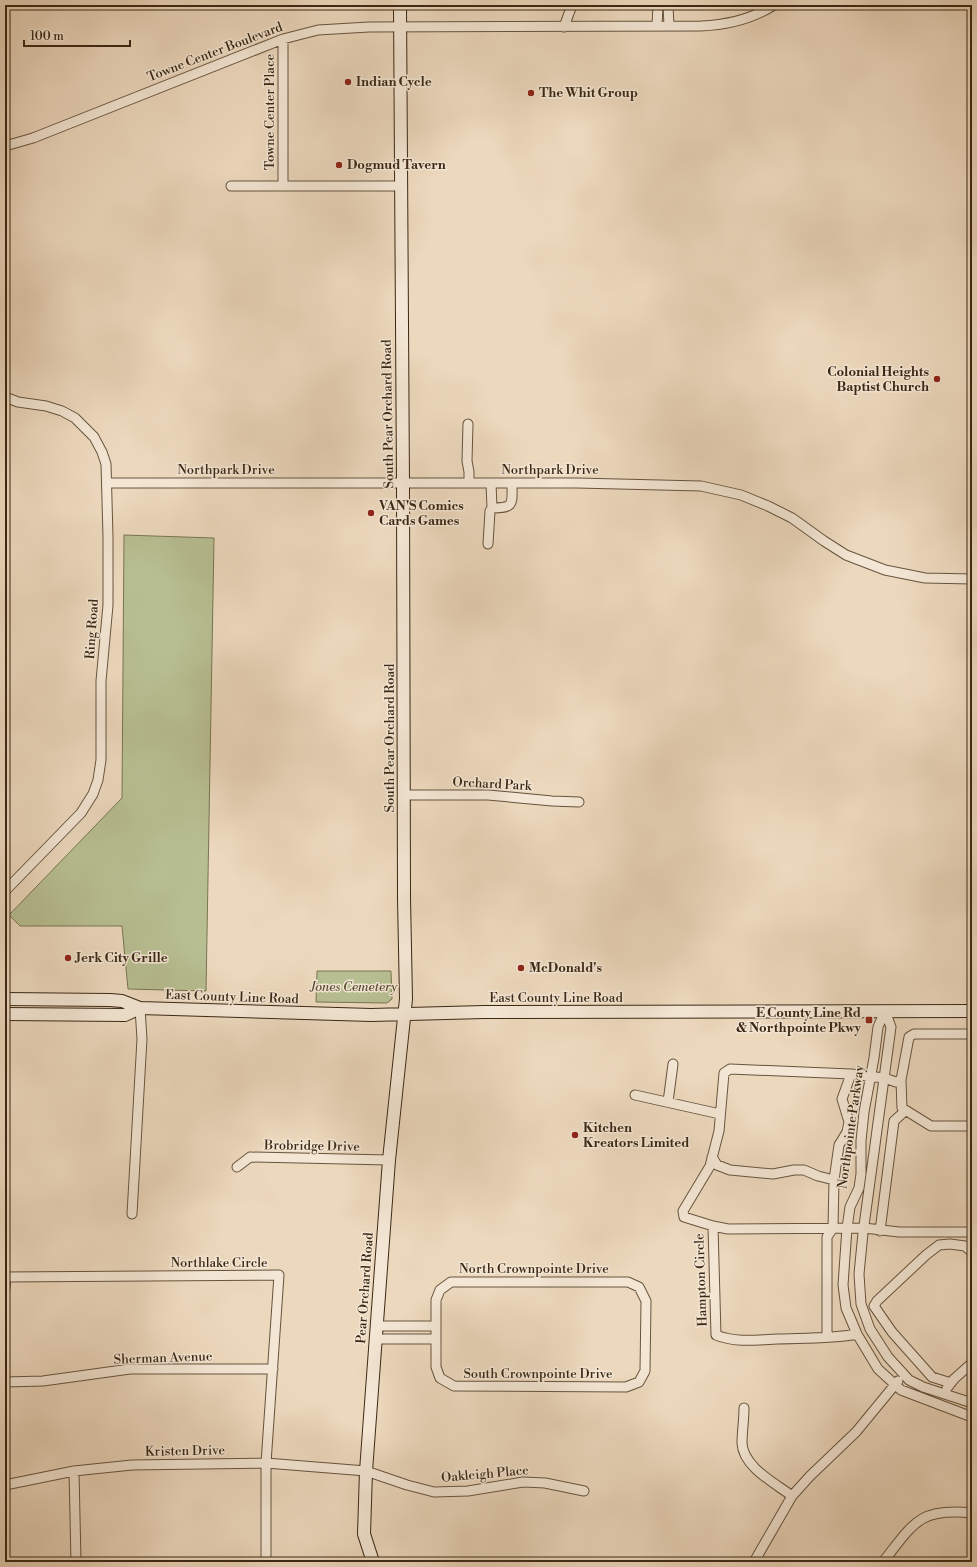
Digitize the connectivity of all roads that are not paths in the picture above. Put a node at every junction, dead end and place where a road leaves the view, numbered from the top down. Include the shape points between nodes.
1 (400, 5) edge
2 (572, 5) edge
3 (658, 5) edge
4 (668, 5) edge
5 (774, 5) edge
6 (564, 26) junction
7 (657, 26) junction
8 (669, 26) junction
9 (400, 27) junction
10 (283, 39) junction
11 (5, 146) edge
12 (231, 186) dead end
13 (283, 186) junction
14 (401, 186) junction
15 (5, 397) edge
16 (468, 424) dead end
17 (107, 483) junction
18 (403, 483) junction
19 (469, 483) junction
20 (491, 483) junction
21 (512, 483) junction
22 (492, 508) junction
23 (488, 544) dead end
24 (972, 579) edge
25 (404, 795) junction
26 (579, 802) dead end
27 (5, 891) edge
28 (5, 999) edge
29 (140, 1008) junction
30 (885, 1011) junction
31 (972, 1011) edge
32 (5, 1014) edge
33 (404, 1015) junction
34 (972, 1034) edge
35 (673, 1064) dead end
36 (851, 1074) junction
37 (870, 1077) junction
38 (884, 1078) junction
39 (901, 1080) junction
40 (635, 1095) dead end
41 (668, 1102) junction
42 (905, 1111) junction
43 (720, 1114) junction
44 (972, 1126) edge
45 (712, 1157) junction
46 (389, 1160) junction
47 (237, 1167) dead end
48 (834, 1180) junction
49 (132, 1214) dead end
50 (713, 1226) junction
51 (833, 1228) junction
52 (847, 1228) junction
53 (864, 1228) junction
54 (880, 1231) junction
55 (972, 1232) edge
56 (972, 1252) edge
57 (5, 1288) edge
58 (863, 1309) junction
59 (848, 1313) junction
60 (376, 1326) junction
61 (435, 1326) junction
62 (857, 1334) junction
63 (827, 1337) junction
64 (376, 1339) junction
65 (436, 1340) junction
66 (972, 1363) edge
67 (274, 1369) junction
68 (645, 1371) joint
69 (904, 1374) junction
70 (5, 1382) edge
71 (951, 1383) junction
72 (895, 1385) junction
73 (947, 1395) junction
74 (972, 1403) edge
75 (744, 1408) dead end
76 (972, 1417) edge
77 (266, 1463) junction
78 (366, 1470) junction
79 (74, 1471) junction
80 (5, 1485) edge
81 (584, 1491) dead end
82 (792, 1496) junction
83 (972, 1514) edge
84 (76, 1562) edge
85 (266, 1562) edge
86 (373, 1562) edge
87 (754, 1562) edge
88 (883, 1562) edge

1 - 9 street, South Pear Orchard Road
2 - 6 street
3 - 7 street
4 - 8 street
5 - 8 street, Towne Center Boulevard via 750,17 720,25
6 - 7 street, Towne Center Boulevard
6 - 9 street, Towne Center Boulevard
7 - 8 street, Towne Center Boulevard
9 - 10 street, Towne Center Boulevard via 332,28
9 - 14 street, South Pear Orchard Road
10 - 11 street, Towne Center Boulevard via 33,138
10 - 13 street, Towne Center Place
12 - 13 street
13 - 14 street
14 - 18 street, South Pear Orchard Road
15 - 17 street, Ring Road via 26,404 55,408 82,424 94,437 102,452 106,464
16 - 19 street
17 - 18 street, Northpark Drive
17 - 27 street, Ring Road via 108,605 102,670 101,760 98,780 81,814
18 - 19 street, Northpark Drive
18 - 25 street, South Pear Orchard Road
19 - 20 street, Northpark Drive
20 - 21 street, Northpark Drive
20 - 22 street
21 - 22 street via 510,504 505,508
21 - 24 street, Northpark Drive via 684,484 716,488 768,506 792,518 846,555 885,570 925,578
22 - 23 street
25 - 26 street, Orchard Park via 488,795
25 - 33 street, South Pear Orchard Road
28 - 29 street, East County Line Road via 110,1000 122,1001
29 - 32 street, East County Line Road via 125,1015
29 - 33 street, East County Line Road
29 - 49 street via 142,1039
30 - 31 street, East County Line Road
30 - 33 street, East County Line Road via 484,1012
30 - 37 street, Northpointe Parkway via 878,1027
30 - 38 street, Northpointe Parkway via 891,1027
33 - 46 street, Pear Orchard Road
34 - 39 street via 914,1034 909,1037
35 - 41 street
36 - 37 street, Hampton Circle
36 - 43 street, Hampton Circle via 730,1069 724,1073
36 - 48 street via 842,1098 848,1122 847,1132 839,1145
37 - 38 street, Hampton Circle
37 - 52 street, Northpointe Parkway via 861,1141 859,1188 850,1207
38 - 39 street, Hampton Circle via 896,1082
38 - 53 street, Northpointe Parkway
39 - 42 street via 902,1108
40 - 41 street
41 - 43 street
42 - 44 street via 931,1126
42 - 54 street via 894,1121
43 - 45 street, Hampton Circle via 719,1131
45 - 48 street via 717,1165 730,1170 773,1174 799,1170
45 - 50 street, Hampton Circle via 710,1166 683,1211 684,1217
46 - 47 street, Brobridge Drive via 250,1157
46 - 60 street, Pear Orchard Road
48 - 51 street
50 - 51 street via 728,1229
50 - 63 street, Hampton Circle via 716,1334 740,1340
51 - 52 street
51 - 63 street via 827,1237
52 - 53 street
52 - 59 street, Northpointe Parkway via 843,1285
53 - 54 street
53 - 58 street, Northpointe Parkway via 859,1284
54 - 55 street
56 - 71 street via 965,1246 939,1245 920,1260 874,1306 892,1332 932,1377
57 - 67 street, Northlake Circle via 6,1277 279,1275
58 - 59 street
58 - 69 street, Northpointe Parkway via 870,1329 888,1357
59 - 62 street, Northpointe Parkway
60 - 61 street
60 - 64 street, Pear Orchard Road
61 - 65 street, South Crownpointe Drive
61 - 68 street, North Crownpointe Drive via 436,1300 440,1290 451,1282 628,1282 639,1288 646,1301
62 - 63 street, Hampton Circle
62 - 72 street, Northpointe Parkway via 878,1369
64 - 65 street
64 - 78 street, Pear Orchard Road
65 - 68 street, South Crownpointe Drive via 436,1367 440,1378 454,1386 626,1387 639,1382
66 - 71 street
67 - 70 street, Sherman Avenue via 130,1369 43,1382
67 - 77 street, Northlake Circle
69 - 72 street
69 - 73 street, Northpointe Parkway via 909,1380 923,1387
71 - 73 street via 947,1387
72 - 76 street, Northpointe Parkway via 901,1390
72 - 82 street via 856,1432
73 - 74 street, Northpointe Parkway
75 - 82 street via 742,1444 745,1456 751,1465
77 - 78 street, Kristen Drive
77 - 79 street, Kristen Drive via 132,1465
77 - 85 street, Northlake Circle
78 - 81 street, Oakleigh Place via 434,1492 468,1491 523,1482 545,1483
78 - 86 street, Pear Orchard Road via 364,1534
79 - 80 street, Kristen Drive
79 - 84 street
82 - 87 street
83 - 88 street via 947,1511 922,1518 912,1526

